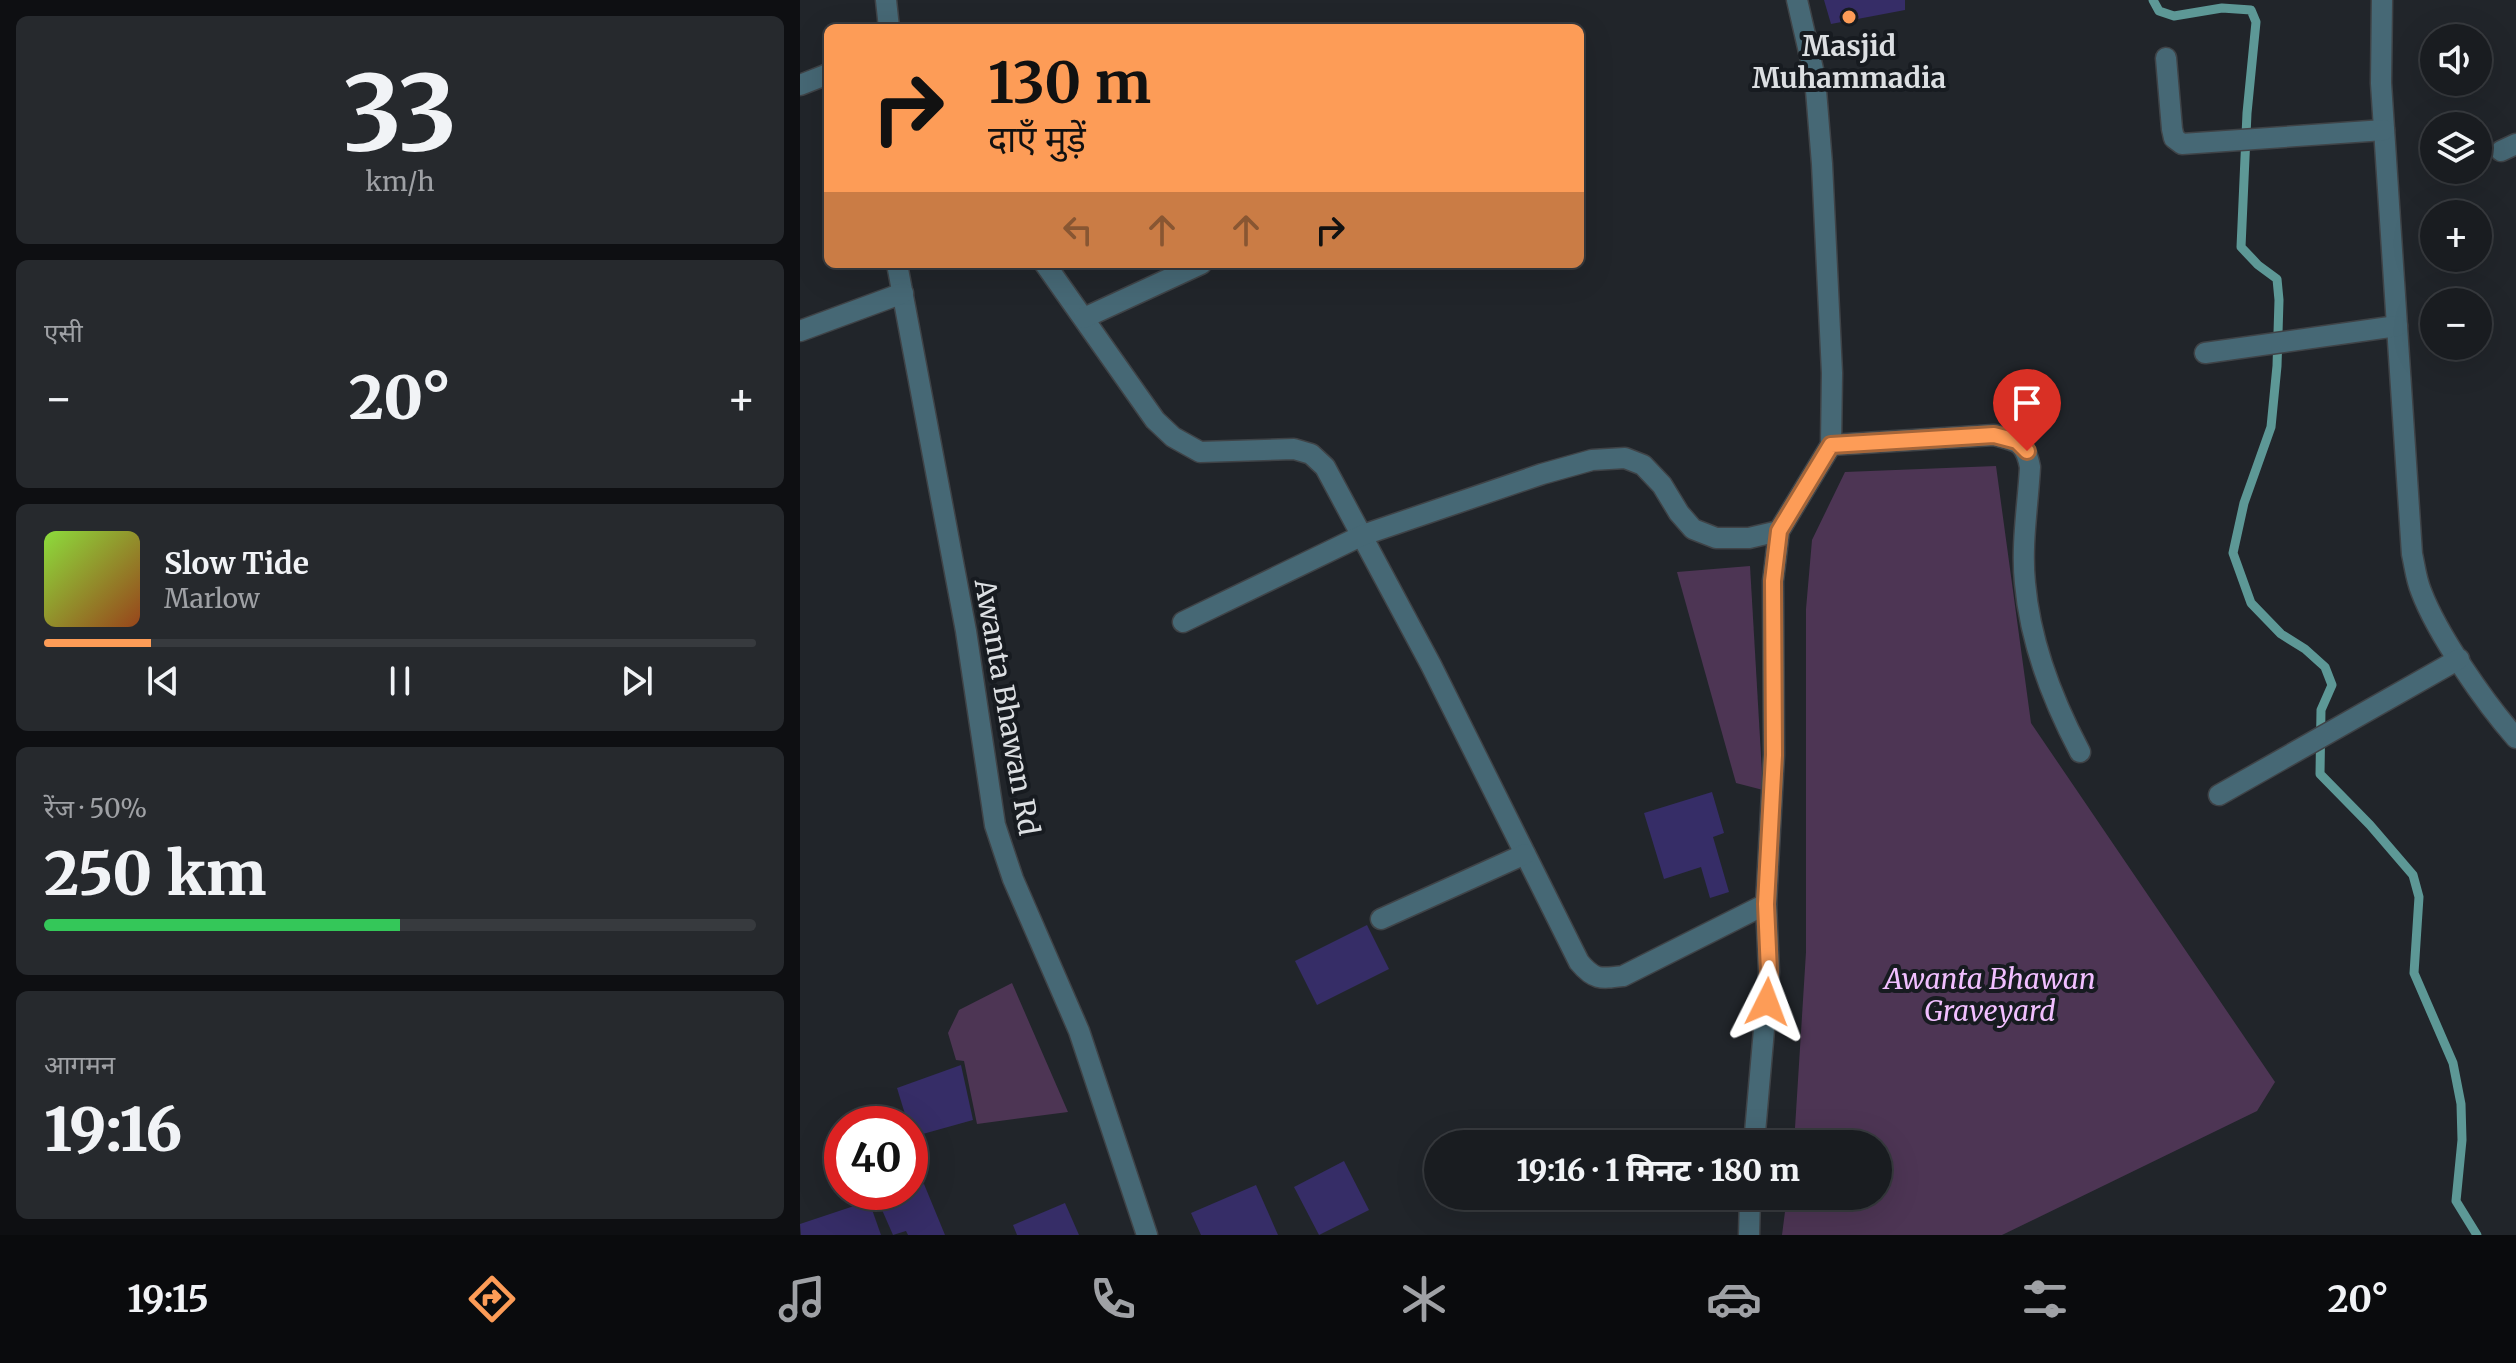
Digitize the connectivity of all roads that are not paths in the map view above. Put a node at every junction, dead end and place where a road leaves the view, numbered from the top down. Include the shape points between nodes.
1 (1797, 0) edge
2 (2382, 0) edge
3 (889, 1) edge
4 (889, 24) edge
5 (2166, 58) dead end
6 (824, 76) edge
7 (800, 85) edge
8 (2384, 130) junction
9 (898, 268) edge
10 (1048, 268) edge
11 (1192, 268) edge
12 (903, 293) junction
13 (1084, 318) junction
14 (2397, 326) junction
15 (800, 331) edge
16 (2205, 353) dead end
17 (1831, 445) junction
18 (1779, 531) junction
19 (1363, 535) junction
20 (1183, 622) dead end
21 (2459, 659) junction
22 (2516, 738) edge
23 (2080, 752) dead end
24 (2219, 795) dead end
25 (1525, 854) junction
26 (1766, 904) junction
27 (1381, 919) dead end
28 (1755, 1130) edge
29 (1750, 1210) edge
30 (1147, 1235) edge
31 (1749, 1235) edge

1 - 17 street via 1815,78 1822,164
2 - 8 street
3 - 4 street
5 - 8 street via 2174,138 2182,144
6 - 7 street
8 - 14 street
9 - 12 street, Awanta Bhawan Rd
10 - 13 street
11 - 13 street
12 - 15 street
12 - 30 street, Awanta Bhawan Rd via 966,631 995,825 1079,1031
13 - 19 street via 1155,420 1173,437 1200,452 1294,449 1311,454 1325,467
14 - 16 street
14 - 21 street via 2412,554 2433,619
17 - 18 street
17 - 23 street via 1994,435 2017,441 2027,451 2025,583 2059,712
18 - 19 street via 1716,538 1693,529 1643,465 1625,458 1592,460 1542,474
18 - 26 street via 1773,581 1774,755
19 - 20 street
19 - 25 street
21 - 22 street
21 - 24 street
25 - 26 street via 1579,962 1601,979 1623,976
25 - 27 street
26 - 28 street via 1769,972
29 - 31 street

